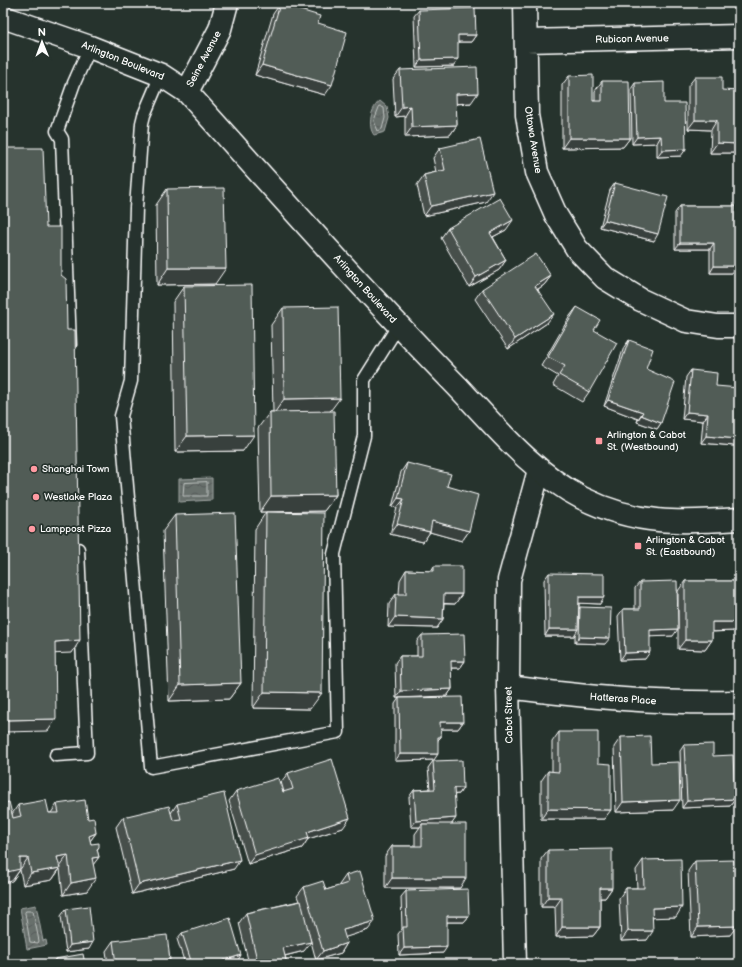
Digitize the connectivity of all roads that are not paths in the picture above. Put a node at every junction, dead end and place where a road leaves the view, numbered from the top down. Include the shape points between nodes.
1 (227, 3) edge
2 (525, 3) edge
3 (3, 17) edge
4 (739, 36) edge
5 (526, 41) junction
6 (90, 47) junction
7 (161, 75) junction
8 (187, 92) junction
9 (398, 326) junction
10 (739, 326) edge
11 (70, 355) edge
12 (538, 470) junction
13 (739, 519) edge
14 (78, 538) edge
15 (508, 687) junction
16 (739, 702) edge
17 (56, 755) dead end
18 (515, 964) edge

1 - 8 street, Seine Avenue via 220,29
2 - 5 street, Ottowa Avenue
3 - 6 street, Arlington Boulevard
4 - 5 street, Rubicon Avenue
5 - 10 street, Ottowa Avenue via 527,115 537,172 556,215 577,249 605,278 641,300 686,321
6 - 7 street, Arlington Boulevard
6 - 11 lane via 57,131 62,139
7 - 8 street, Arlington Boulevard
7 - 9 lane via 142,123 136,208 131,382 121,416 151,767 338,732 334,554 364,436 364,380
8 - 9 street, Arlington Boulevard
9 - 12 street, Arlington Boulevard
12 - 13 street, Arlington Boulevard via 581,497 614,511 646,520 686,523
12 - 15 street, Cabot Street via 509,580
14 - 17 lane via 87,753
15 - 16 street, Hatteras Place via 596,698 688,703
15 - 18 street, Cabot Street

